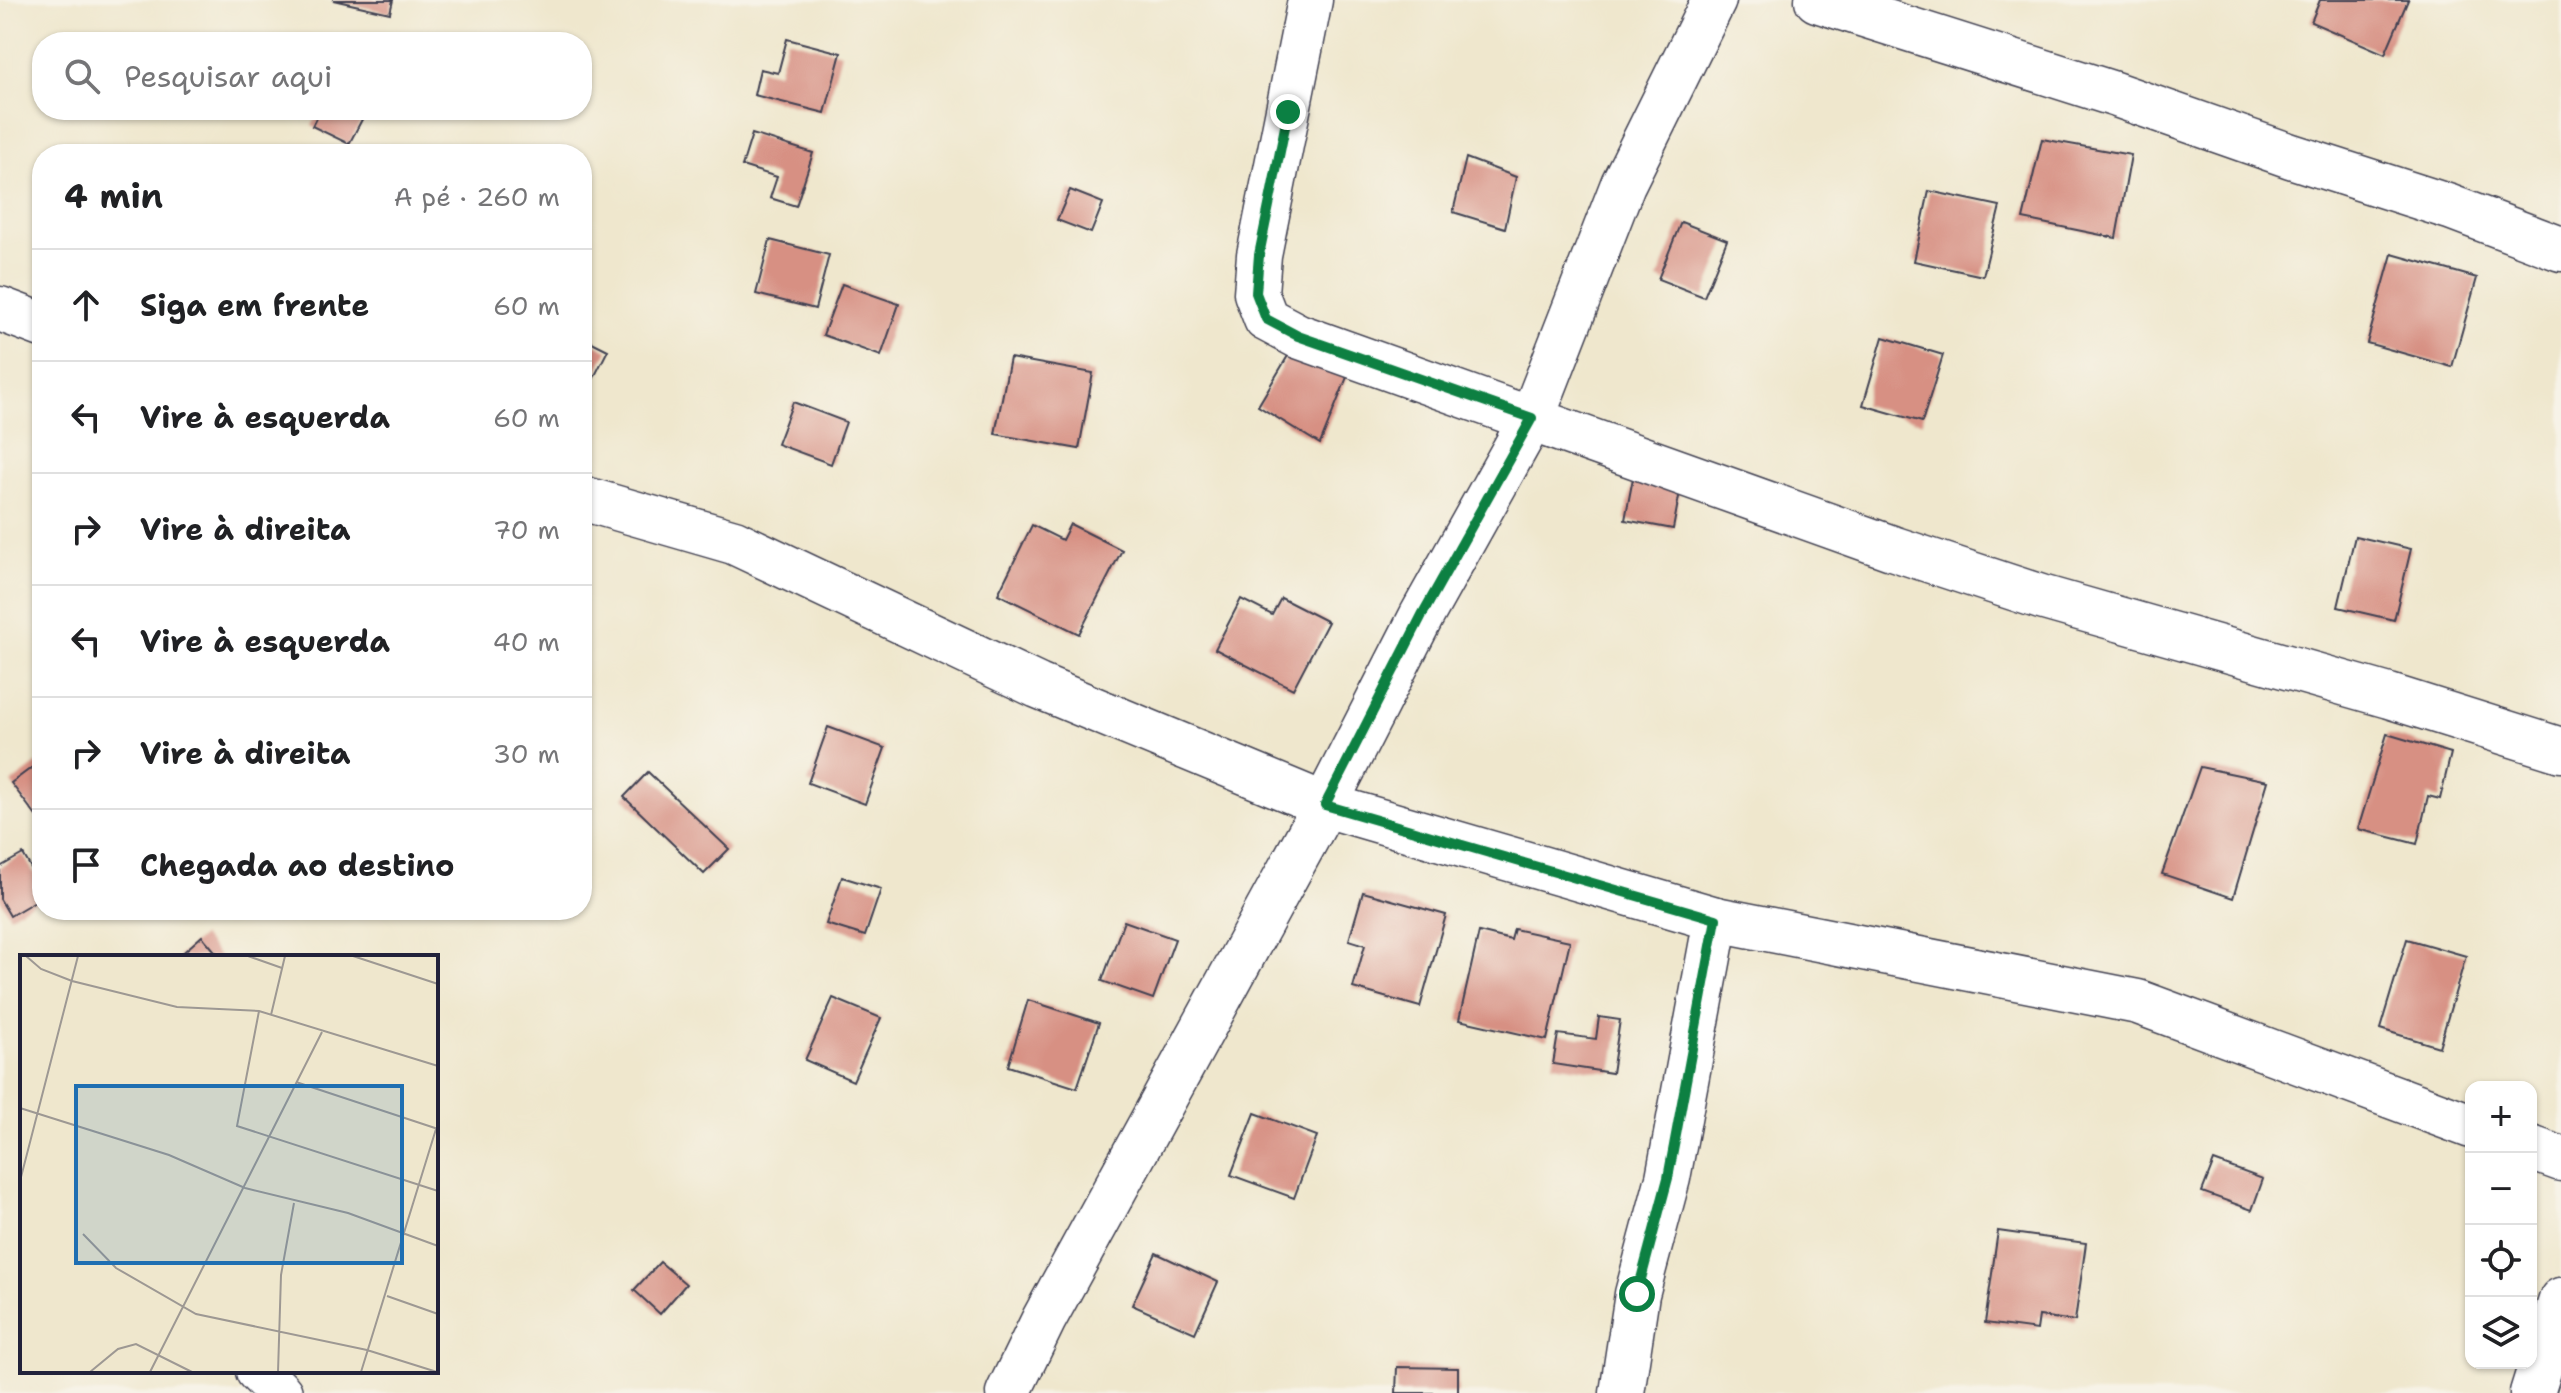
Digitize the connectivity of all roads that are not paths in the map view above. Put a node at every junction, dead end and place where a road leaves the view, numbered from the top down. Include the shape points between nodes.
1 (1310, 0) edge
2 (1714, 0) edge
3 (1817, 0) edge
4 (2561, 249) edge
5 (0, 309) edge
6 (32, 321) edge
7 (1532, 418) junction
8 (592, 501) edge
9 (2561, 750) edge
10 (1325, 805) junction
11 (1716, 919) junction
12 (2465, 1124) edge
13 (2537, 1150) edge
14 (2561, 1159) edge
15 (2561, 1300) edge
16 (260, 1373) edge
17 (280, 1393) edge
18 (1008, 1393) edge
19 (1622, 1393) edge
20 (2532, 1393) edge

1 - 7 street via 1259,255 1256,293 1266,319 1298,336
2 - 7 street via 1623,184
3 - 4 street via 2114,94
5 - 6 street
7 - 9 street via 2026,592
7 - 10 street via 1422,615
8 - 10 street via 734,542 1038,686
10 - 11 street
10 - 18 street
11 - 12 street via 2138,1002
11 - 19 street via 1668,1178 1637,1294
13 - 14 street
15 - 20 street
16 - 17 street

